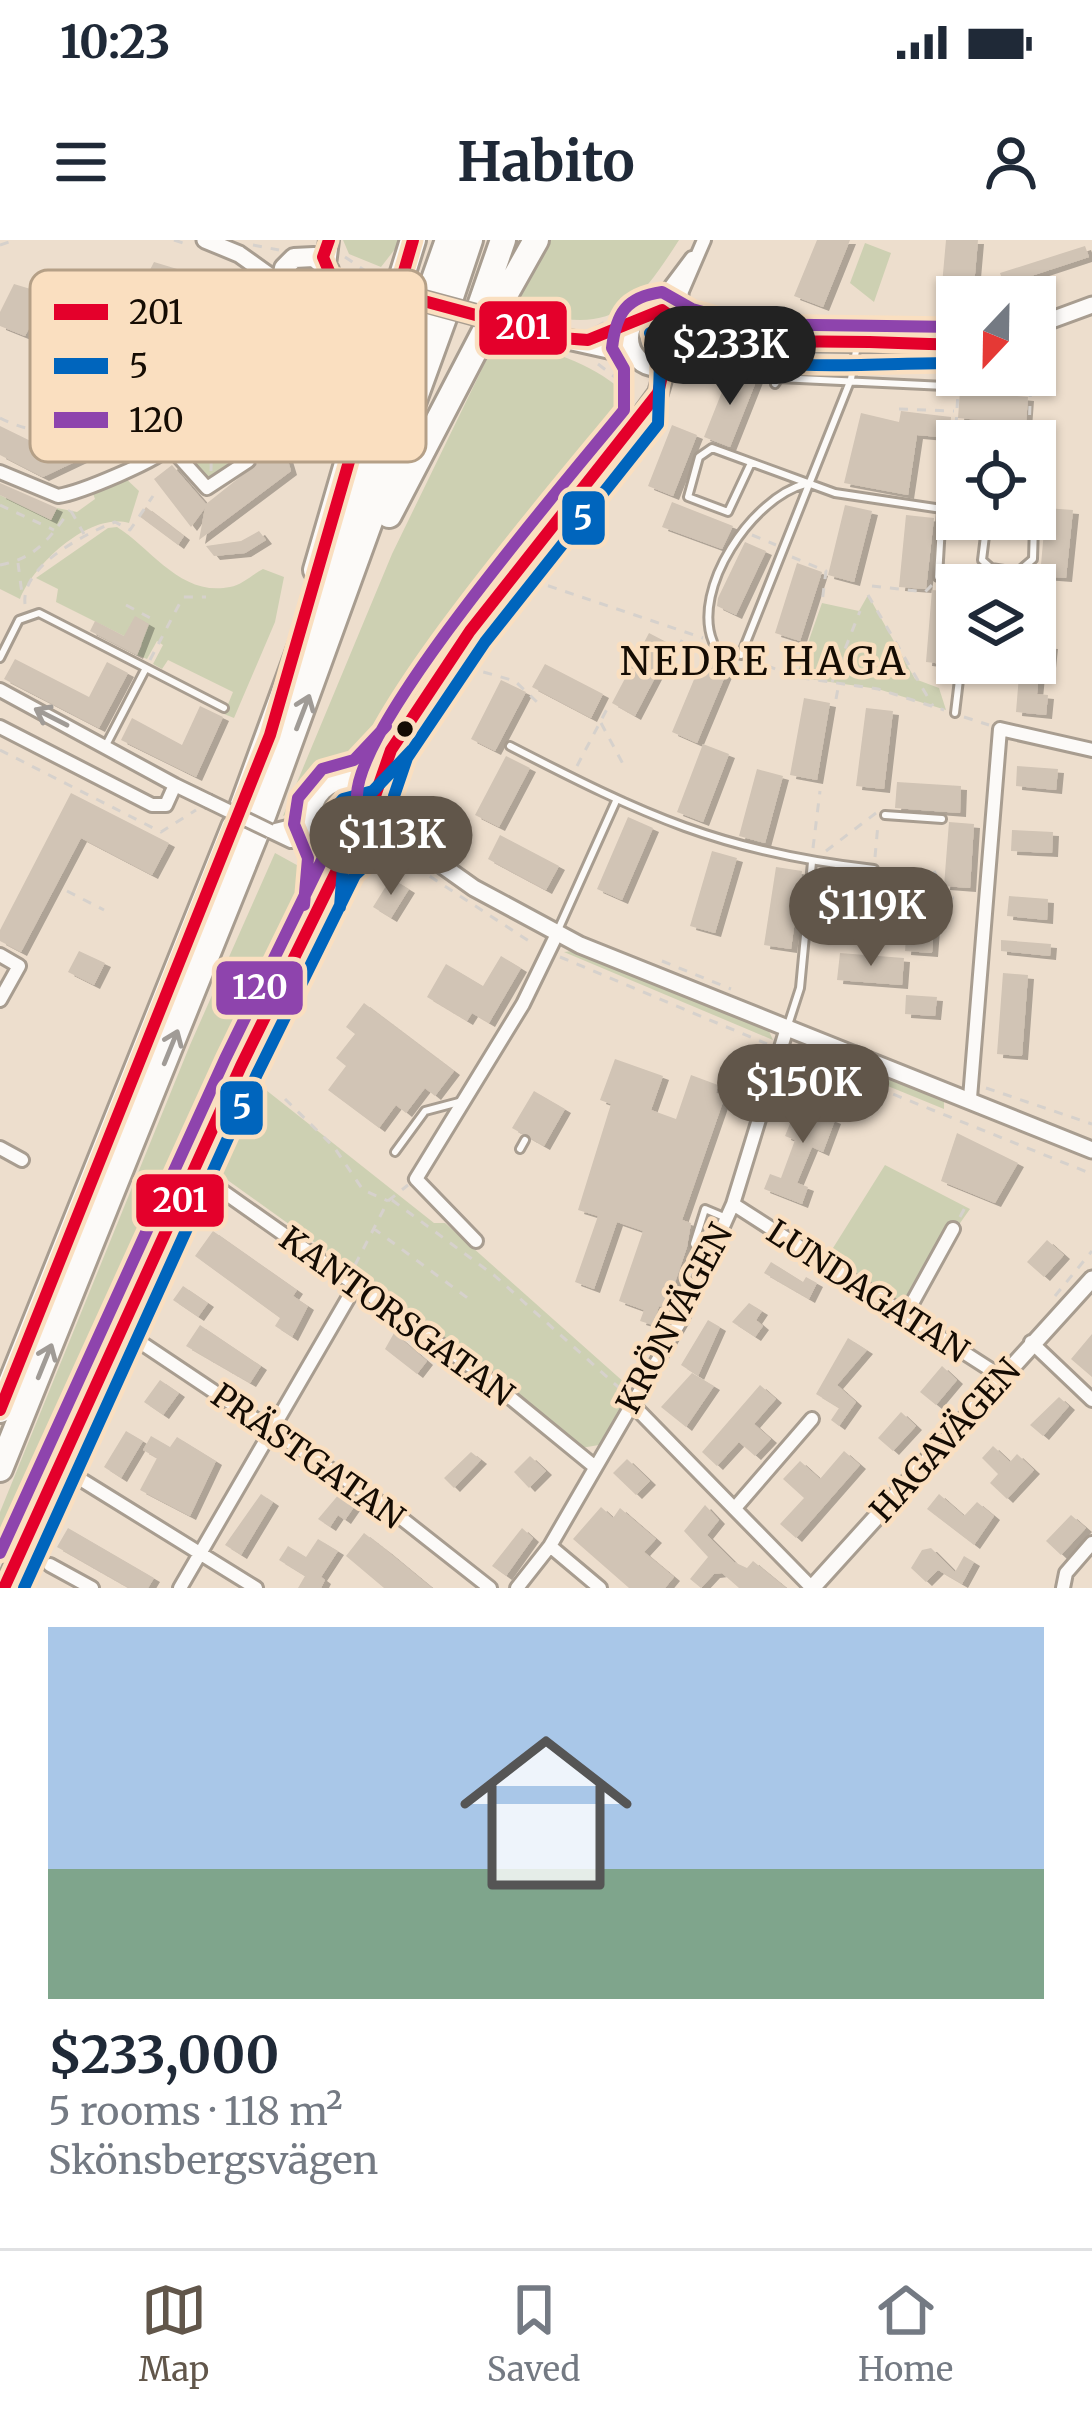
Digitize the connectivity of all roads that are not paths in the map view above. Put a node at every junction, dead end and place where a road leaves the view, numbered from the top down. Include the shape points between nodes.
1 (206, 240) edge
2 (412, 240) edge
3 (448, 240) edge
4 (470, 240) edge
5 (503, 240) edge
6 (536, 240) edge
7 (700, 247) edge
8 (242, 249) junction
9 (326, 253) edge
10 (293, 256) junction
11 (265, 270) edge
12 (287, 270) edge
13 (355, 270) edge
14 (403, 270) edge
15 (426, 297) edge
16 (438, 303) junction
17 (651, 303) junction
18 (1092, 305) edge
19 (484, 317) junction
20 (1056, 318) edge
21 (681, 322) junction
22 (633, 324) junction
23 (426, 334) edge
24 (865, 338) junction
25 (426, 341) edge
26 (593, 342) junction
27 (743, 342) junction
28 (936, 343) edge
29 (683, 354) junction
30 (638, 358) junction
31 (666, 366) junction
32 (850, 379) junction
33 (775, 384) dead end
34 (936, 385) edge
35 (642, 416) junction
36 (426, 441) edge
37 (140, 462) edge
38 (182, 462) edge
39 (246, 462) edge
40 (348, 462) edge
41 (376, 462) edge
42 (388, 462) edge
43 (415, 462) edge
44 (751, 463) junction
45 (0, 472) edge
46 (809, 484) junction
47 (936, 508) edge
48 (984, 540) edge
49 (1036, 540) edge
50 (342, 608) junction
51 (712, 642) dead end
52 (741, 655) dead end
53 (0, 658) edge
54 (146, 668) junction
55 (958, 684) edge
56 (0, 690) edge
57 (224, 708) dead end
58 (955, 713) road end
59 (0, 727) edge
60 (270, 735) junction
61 (106, 745) junction
62 (510, 746) dead end
63 (392, 750) junction
64 (1092, 750) edge
65 (349, 778) junction
66 (175, 784) junction
67 (375, 796) junction
68 (616, 801) junction
69 (882, 813) road end
70 (942, 819) dead end
71 (253, 823) junction
72 (397, 830) junction
73 (309, 831) junction
74 (352, 850) junction
75 (816, 862) junction
76 (874, 869) road end
77 (324, 903) junction
78 (557, 934) junction
79 (0, 955) edge
80 (0, 1000) edge
81 (787, 1028) junction
82 (971, 1091) junction
83 (463, 1101) junction
84 (1066, 1136) junction
85 (1092, 1136) edge
86 (525, 1140) dead end
87 (0, 1148) edge
88 (520, 1149) dead end
89 (1092, 1150) edge
90 (395, 1152) dead end
91 (22, 1160) dead end
92 (194, 1171) junction
93 (730, 1211) junction
94 (953, 1229) road end
95 (476, 1241) dead end
96 (1092, 1261) edge
97 (707, 1265) junction
98 (1092, 1279) edge
99 (353, 1280) junction
100 (1077, 1290) junction
101 (905, 1316) junction
102 (122, 1330) junction
103 (1031, 1342) junction
104 (1002, 1377) junction
105 (1092, 1400) edge
106 (631, 1402) junction
107 (0, 1410) edge
108 (812, 1419) dead end
109 (272, 1430) junction
110 (595, 1467) junction
111 (0, 1469) edge
112 (72, 1474) dead end
113 (735, 1508) junction
114 (1092, 1543) edge
115 (550, 1546) junction
116 (200, 1553) junction
117 (50, 1565) dead end
118 (4, 1588) edge
119 (92, 1588) edge
120 (181, 1588) edge
121 (256, 1588) edge
122 (490, 1588) edge
123 (517, 1588) edge
124 (600, 1588) edge
125 (812, 1588) edge
126 (1063, 1588) edge

1 - 8 street
2 - 14 highway
3 - 16 highway
4 - 16 highway
5 - 19 highway
6 - 19 highway
7 - 17 street
7 - 21 street via 682,291
8 - 10 street
8 - 11 street
9 - 10 main road
9 - 13 main road
10 - 12 main road
15 - 26 main road, bridge
16 - 23 highway
16 - 25 highway
17 - 21 main road
17 - 22 main road
18 - 20 street
19 - 36 highway
21 - 27 street
21 - 29 main road
22 - 26 main road
22 - 30 main road
24 - 27 street
24 - 28 street
24 - 32 lane
26 - 30 main road
27 - 29 street
29 - 31 main road
30 - 31 main road
30 - 35 main road
31 - 35 main road
32 - 33 lane
32 - 34 lane
32 - 46 lane
35 - 63 main road via 484,612
37 - 45 street via 67,495 45,494
38 - 39 street via 207,488
40 - 60 highway
41 - 60 highway
42 - 50 highway
43 - 50 highway
44 - 44 lane via 705,450 688,496 728,512
44 - 46 lane
46 - 47 lane
46 - 51 lane via 789,489 742,530 705,608
46 - 52 lane
48 - 49 lane via 982,560 1018,572 1033,559
71 -> 50 highway
53 - 54 lane via 19,620 39,613
54 - 57 lane
54 - 61 lane
55 - 58 lane
61 -> 56 street
59 - 66 street via 152,805 166,806
60 - 71 highway
61 - 66 street
62 - 68 lane
63 - 65 main road
63 - 67 main road
64 - 82 street via 1000,729
65 - 67 main road
65 - 73 main road via 325,788
66 - 71 street, bridge
67 - 72 main road
68 - 75 lane via 705,838
68 - 78 lane
69 - 70 lane
71 - 73 street
71 - 107 highway
111 -> 71 highway
72 - 74 main road
72 - 78 street via 474,888
73 - 74 main road
73 - 77 main road
74 - 77 main road
75 - 76 lane
75 - 81 lane
77 - 92 main road
78 - 81 street
78 - 83 street
79 - 80 street via 19,966
81 - 82 street
81 - 93 street, KRÖNVÄGEN
82 - 84 street
83 - 90 lane via 425,1111
83 - 95 street via 416,1179
84 - 85 street
84 - 89 street
86 - 88 lane
87 - 91 street
92 - 99 street, KANTORSGATAN
92 - 102 main road
93 - 97 street, KRÖNVÄGEN
93 - 97 lane via 705,1209 694,1244
93 - 101 street, LUNDAGATAN
94 - 101 street
96 - 100 street, HAGAVÄGEN
97 - 106 street, KRÖNVÄGEN
98 - 100 street, HAGAVÄGEN
99 - 109 street
99 - 110 street, KANTORSGATAN
100 - 103 street, HAGAVÄGEN
101 - 104 street, LUNDAGATAN
102 - 109 street, PRÄSTGATAN
102 - 118 main road
103 - 104 street, HAGAVÄGEN
103 - 105 street
104 - 125 street, HAGAVÄGEN
106 - 110 street, KRÖNVÄGEN
106 - 113 street
108 - 113 street
109 - 116 street
109 - 122 street, PRÄSTGATAN
110 - 115 street, KRÖNVÄGEN
112 - 116 street
113 - 125 street
114 - 126 street
115 - 123 street, KRÖNVÄGEN
115 - 124 street
116 - 120 street
116 - 121 street
117 - 119 street

